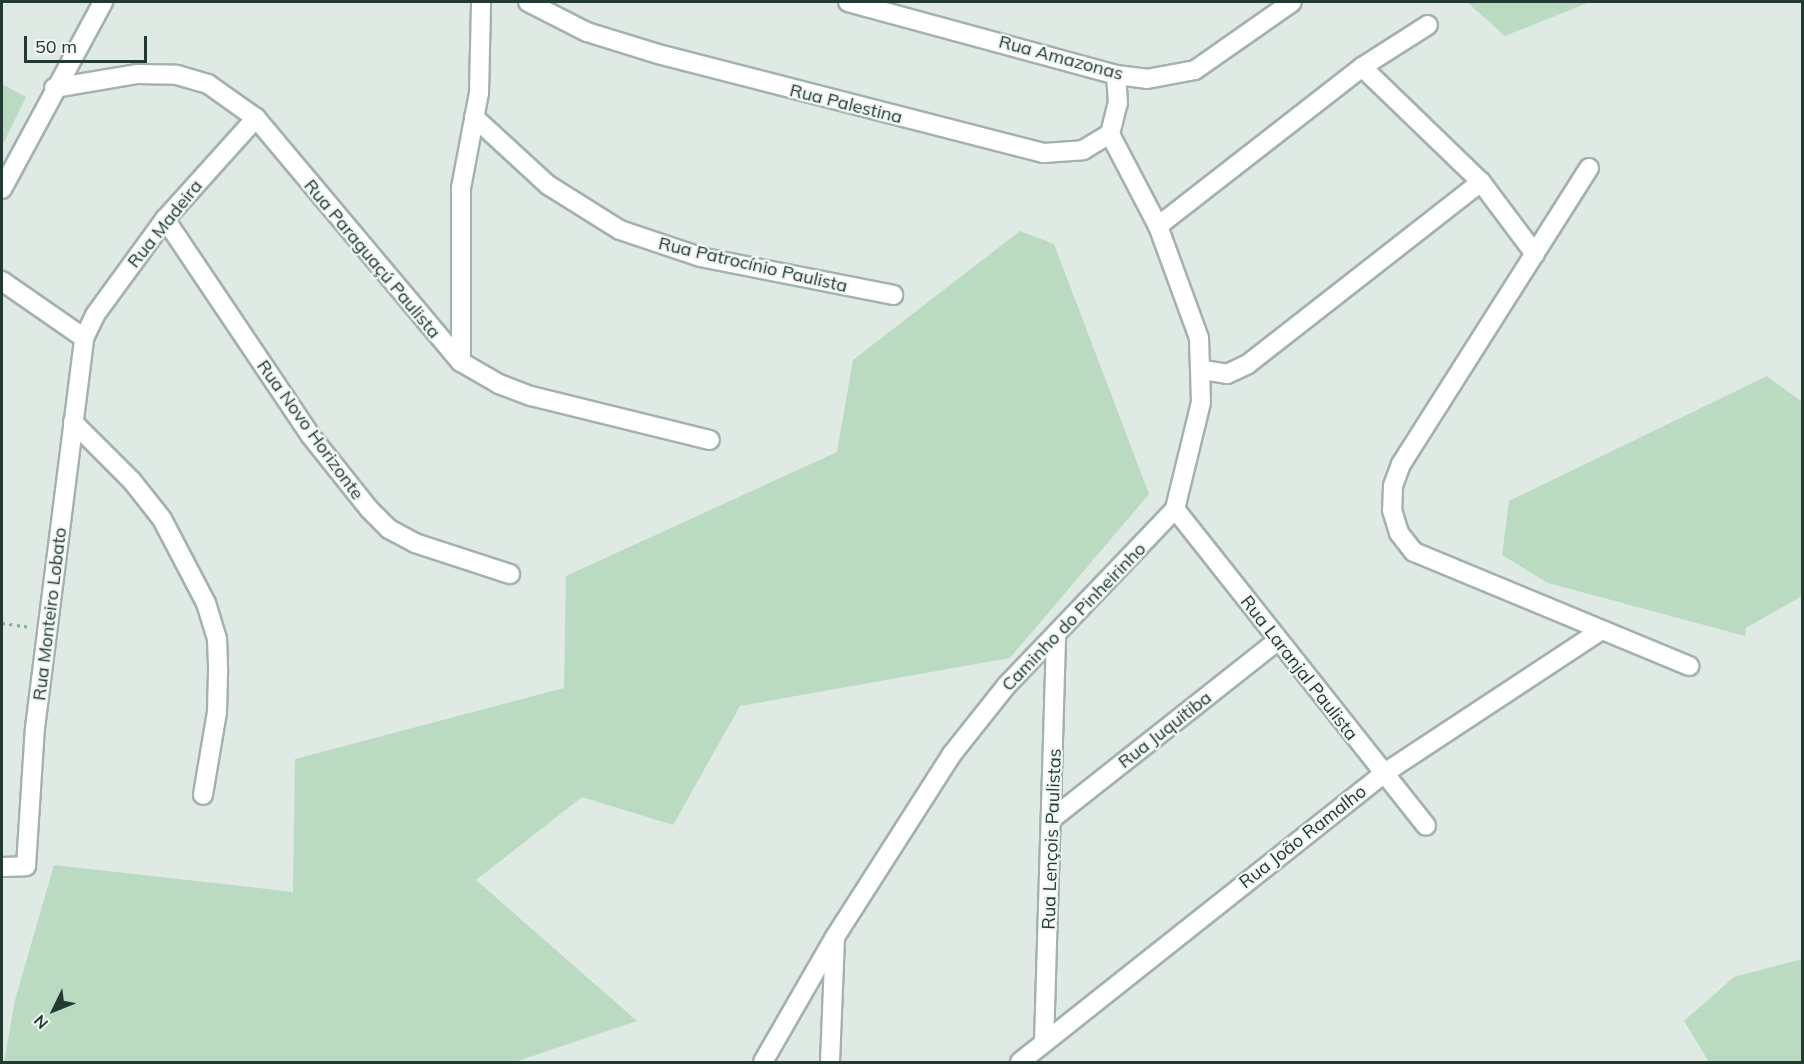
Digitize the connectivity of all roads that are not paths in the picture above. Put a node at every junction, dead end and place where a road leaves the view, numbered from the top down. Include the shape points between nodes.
1 (103, 2) edge
2 (481, 2) edge
3 (528, 2) edge
4 (848, 2) edge
5 (910, 2) edge
6 (1292, 2) edge
7 (918, 19) junction
8 (1428, 25) dead end
9 (1362, 68) junction
10 (1116, 75) junction
11 (54, 88) junction
12 (474, 117) junction
13 (256, 118) junction
14 (1110, 134) junction
15 (1588, 168) dead end
16 (1481, 182) junction
17 (2, 189) edge
18 (165, 219) junction
19 (1158, 226) junction
20 (1534, 254) junction
21 (2, 281) edge
22 (893, 295) dead end
23 (84, 338) junction
24 (461, 362) junction
25 (1203, 370) junction
26 (73, 422) junction
27 (710, 440) dead end
28 (1174, 509) junction
29 (510, 574) dead end
30 (1600, 631) junction
31 (1056, 634) junction
32 (1277, 641) junction
33 (1689, 666) dead end
34 (1383, 774) junction
35 (202, 795) dead end
36 (1053, 818) junction
37 (1426, 826) dead end
38 (2, 867) edge
39 (835, 938) junction
40 (1044, 1043) junction
41 (763, 1062) edge
42 (830, 1062) edge
43 (1020, 1062) edge

1 - 11 street
2 - 12 street via 479,93
3 - 14 street, Rua Palestina via 587,32 658,54 1011,146 1068,152 1094,145
4 - 7 street, Rua Amazonas
5 - 7 street
6 - 10 street, Rua Amazonas via 1195,70 1147,79
7 - 10 street, Rua Amazonas
8 - 9 street
9 - 16 street
9 - 19 street
10 - 14 street via 1118,103
11 - 13 street, Rua Paraguaçú Paulista via 138,74 177,75 208,84
11 - 17 street
12 - 22 street, Rua Patrocínio Paulista via 548,185 620,230 700,257
12 - 24 street via 461,188
13 - 18 street, Rua Madeira
13 - 24 street, Rua Paraguaçú Paulista
14 - 19 street, Caminho do Pinheirinho
15 - 20 street
16 - 20 street
16 - 25 street via 1248,364 1227,374
18 - 23 street, Rua Madeira via 116,285
18 - 29 street, Rua Novo Horizonte via 310,435 369,509 389,529 414,543
19 - 25 street, Caminho do Pinheirinho via 1189,308
20 - 30 street via 1401,464 1393,486 1392,510 1399,533 1414,552
21 - 23 street
23 - 26 street, Rua Monteiro Lobato
24 - 27 street, Rua Paraguaçú Paulista via 499,384 531,396
25 - 28 street, Caminho do Pinheirinho via 1192,452
26 - 35 street via 132,481 162,519 206,603 217,638 218,672 217,712
26 - 38 street, Rua Monteiro Lobato via 35,728 26,866
28 - 31 street, Caminho do Pinheirinho
28 - 32 street, Rua Laranjal Paulista
30 - 33 street
30 - 34 street, Rua João Ramalho
31 - 36 street, Rua Lençois Paulistas
31 - 39 street, Caminho do Pinheirinho via 1006,686 952,754
32 - 34 street, Rua Laranjal Paulista
32 - 36 street, Rua Juquitiba
34 - 37 street, Rua Laranjal Paulista
34 - 40 street, Rua João Ramalho
36 - 40 street, Rua Lençois Paulistas
39 - 41 street, Caminho do Pinheirinho
39 - 42 street
40 - 43 street, Rua João Ramalho

